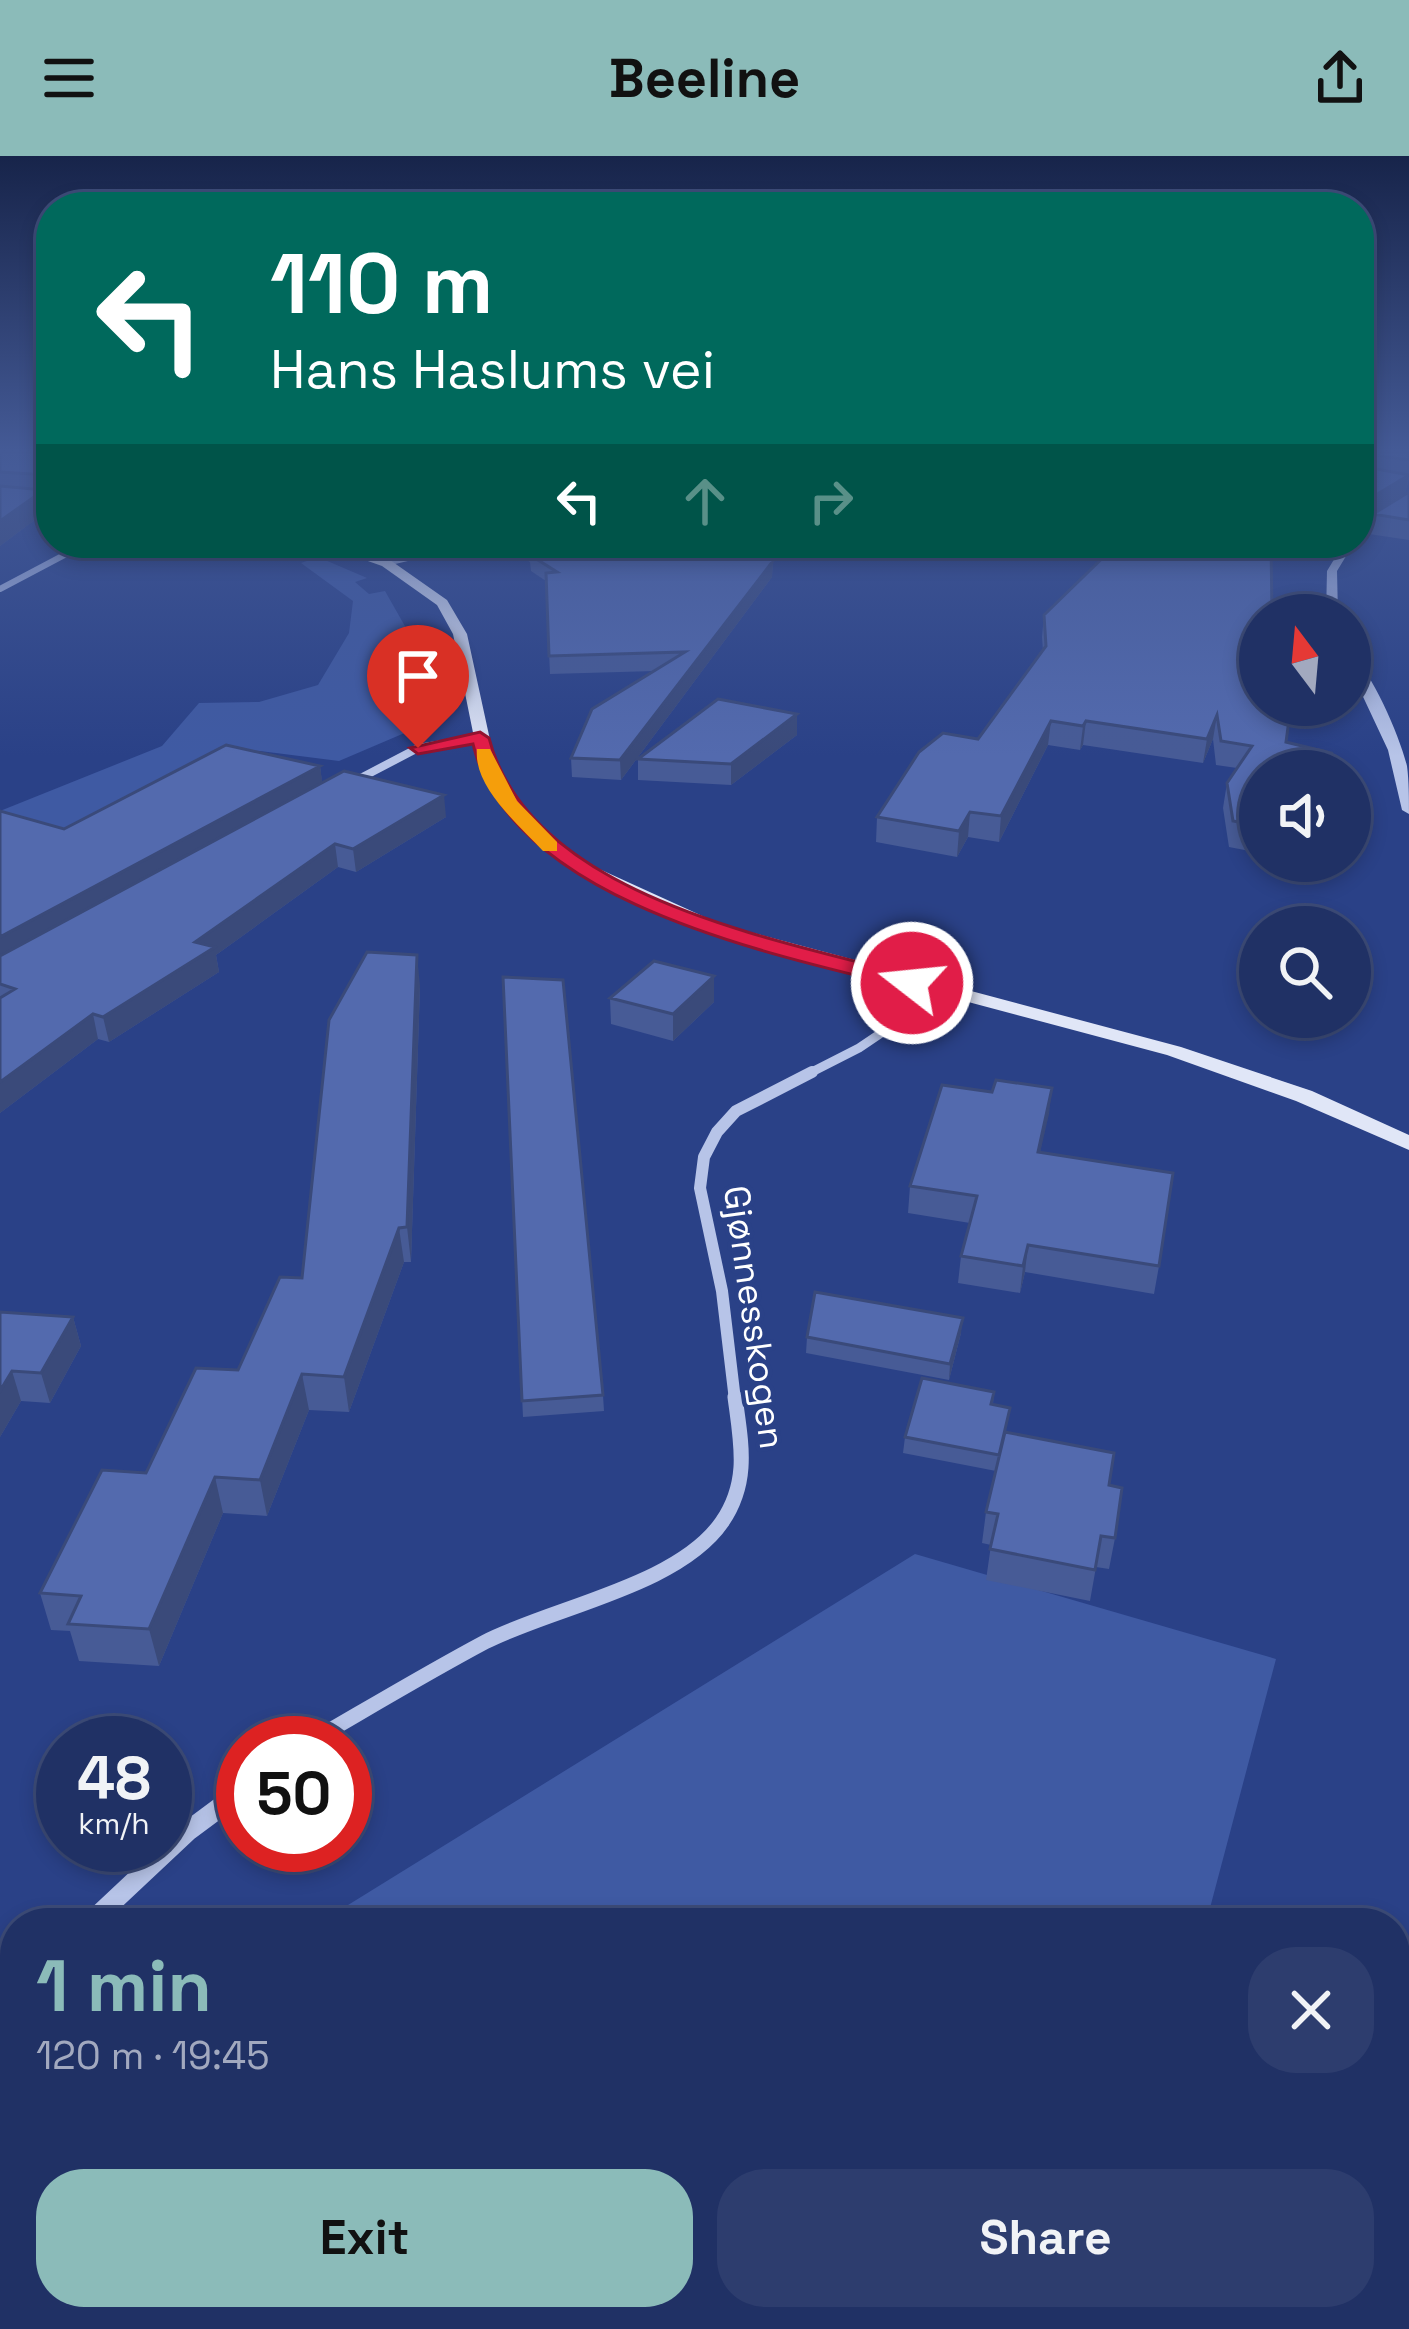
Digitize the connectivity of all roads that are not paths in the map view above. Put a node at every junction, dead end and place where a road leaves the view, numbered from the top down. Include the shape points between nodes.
1 (59, 558) edge
2 (370, 558) edge
3 (407, 558) edge
4 (1340, 558) edge
5 (386, 563) junction
6 (0, 589) edge
7 (1332, 594) edge
8 (1371, 698) edge
9 (480, 738) junction
10 (340, 789) edge
11 (1409, 810) edge
12 (942, 992) junction
13 (1409, 1143) edge
14 (355, 1716) edge
15 (216, 1811) edge
16 (106, 1908) edge

1 - 6 street
2 - 5 main road
3 - 5 street
4 - 7 street
5 - 9 main road via 452,616
8 - 11 street via 1395,744
9 - 10 street via 418,748
9 - 12 main road via 510,805 549,846 610,883 713,928
12 - 13 main road via 1192,1057
12 - 14 street, Gjønnesskogen via 859,1048 736,1111 704,1156 700,1188 728,1330 743,1470 719,1526 650,1575 489,1640
15 - 16 street

